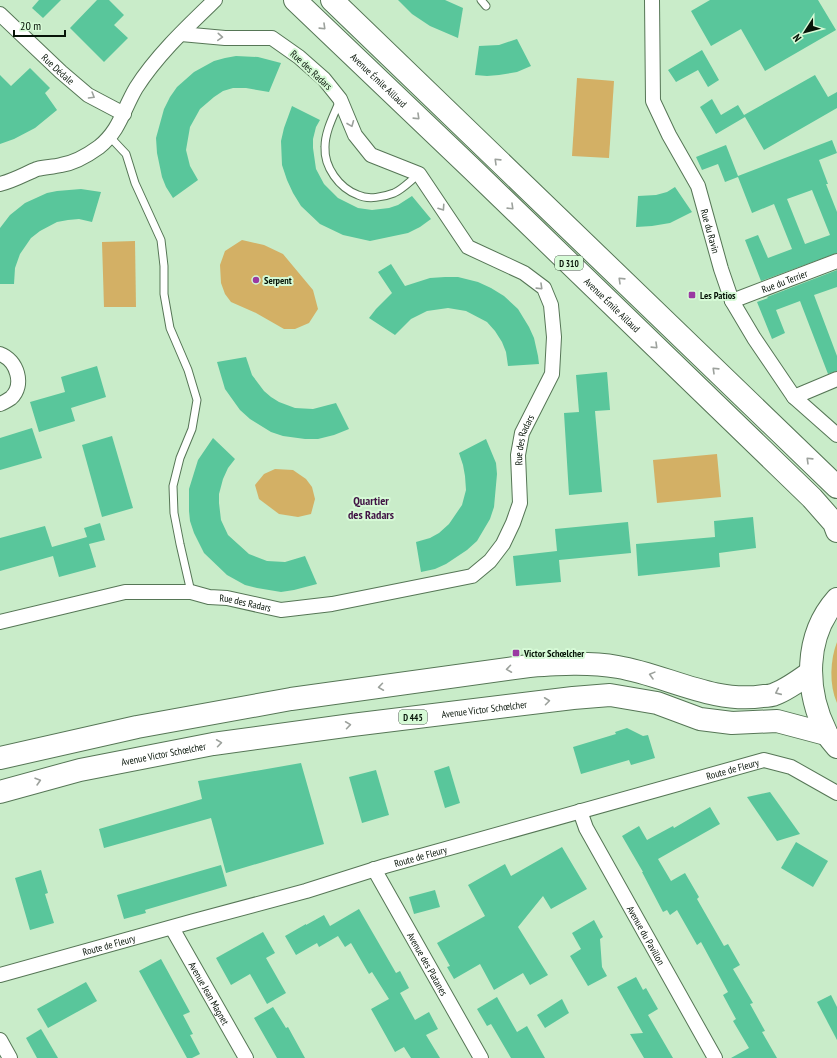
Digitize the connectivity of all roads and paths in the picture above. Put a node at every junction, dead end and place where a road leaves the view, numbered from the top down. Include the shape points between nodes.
1 (216, 0) edge
2 (295, 0) edge
3 (332, 0) edge
4 (481, 0) edge
5 (652, 0) edge
6 (486, 6) dead end
7 (0, 14) edge
8 (181, 34) junction
9 (340, 99) junction
10 (124, 114) junction
11 (110, 137) junction
12 (419, 174) junction
13 (1, 185) edge
14 (837, 261) edge
15 (732, 301) junction
16 (0, 354) edge
17 (837, 380) edge
18 (794, 397) junction
19 (0, 404) edge
20 (837, 435) edge
21 (837, 487) edge
22 (837, 531) edge
23 (191, 592) junction
24 (837, 599) edge
25 (0, 622) edge
26 (811, 672) junction
27 (832, 740) edge
28 (0, 758) edge
29 (0, 792) edge
30 (837, 794) edge
31 (580, 811) junction
32 (374, 869) junction
33 (172, 928) junction
34 (0, 976) edge
35 (0, 1040) edge
36 (10, 1058) edge
37 (246, 1058) edge
38 (481, 1058) edge
39 (715, 1058) edge

1 - 8 street
2 -> 22 main road, Avenue Émile Aillaud / D 310 via 812,498 834,523
21 -> 3 main road, D 310
4 - 6 lane
5 - 15 street, Rue du Ravin via 653,101 698,186
7 -> 10 street, Rue Dédale via 88,95
8 -> 9 street, Rue des Radars via 225,38 272,38 324,79
8 - 10 street via 156,61 136,89
9 -> 12 street, Rue des Radars via 355,135 371,155
9 - 12 lane via 327,133 325,147 326,162 340,184 358,196 374,198 394,193
10 - 11 street
11 - 13 street via 99,147 74,161 38,169
11 - 23 lane via 126,154 135,183 161,240 164,294 170,328 188,370 197,400 192,429 180,458 173,486 174,513
12 -> 23 street, Rue des Radars via 468,247 524,273 544,288 551,305 554,337 552,374 522,433 518,455 520,503 503,544 490,561 472,576 332,604 281,610
14 - 15 street, Rue du Terrier
15 - 18 street, Rue du Ravin
16 - 19 street via 12,362 18,374 18,386 11,397
17 - 18 street
18 - 20 street, Rue du Ravin
23 - 25 street, Rue des Radars via 125,592
24 - 26 main road via 820,626 812,650
26 - 27 main road via 814,703
26 -> 28 main road via 774,695 749,698 712,694 618,667 565,664 529,666 291,699 137,727
29 -> 27 main road, Avenue Victor Schœlcher / D 445 via 80,770 213,744 610,694 657,703 700,719 732,723 777,721
30 - 31 street, Route de Fleury via 791,767 764,760
31 - 32 street, Route de Fleury
31 - 39 street, Avenue du Pavillon via 586,828
32 - 33 street, Route de Fleury via 306,891
32 - 38 street, Avenue des Platanes
33 - 34 street, Route de Fleury
33 - 37 street, Avenue Jean Magnet
35 - 36 street

